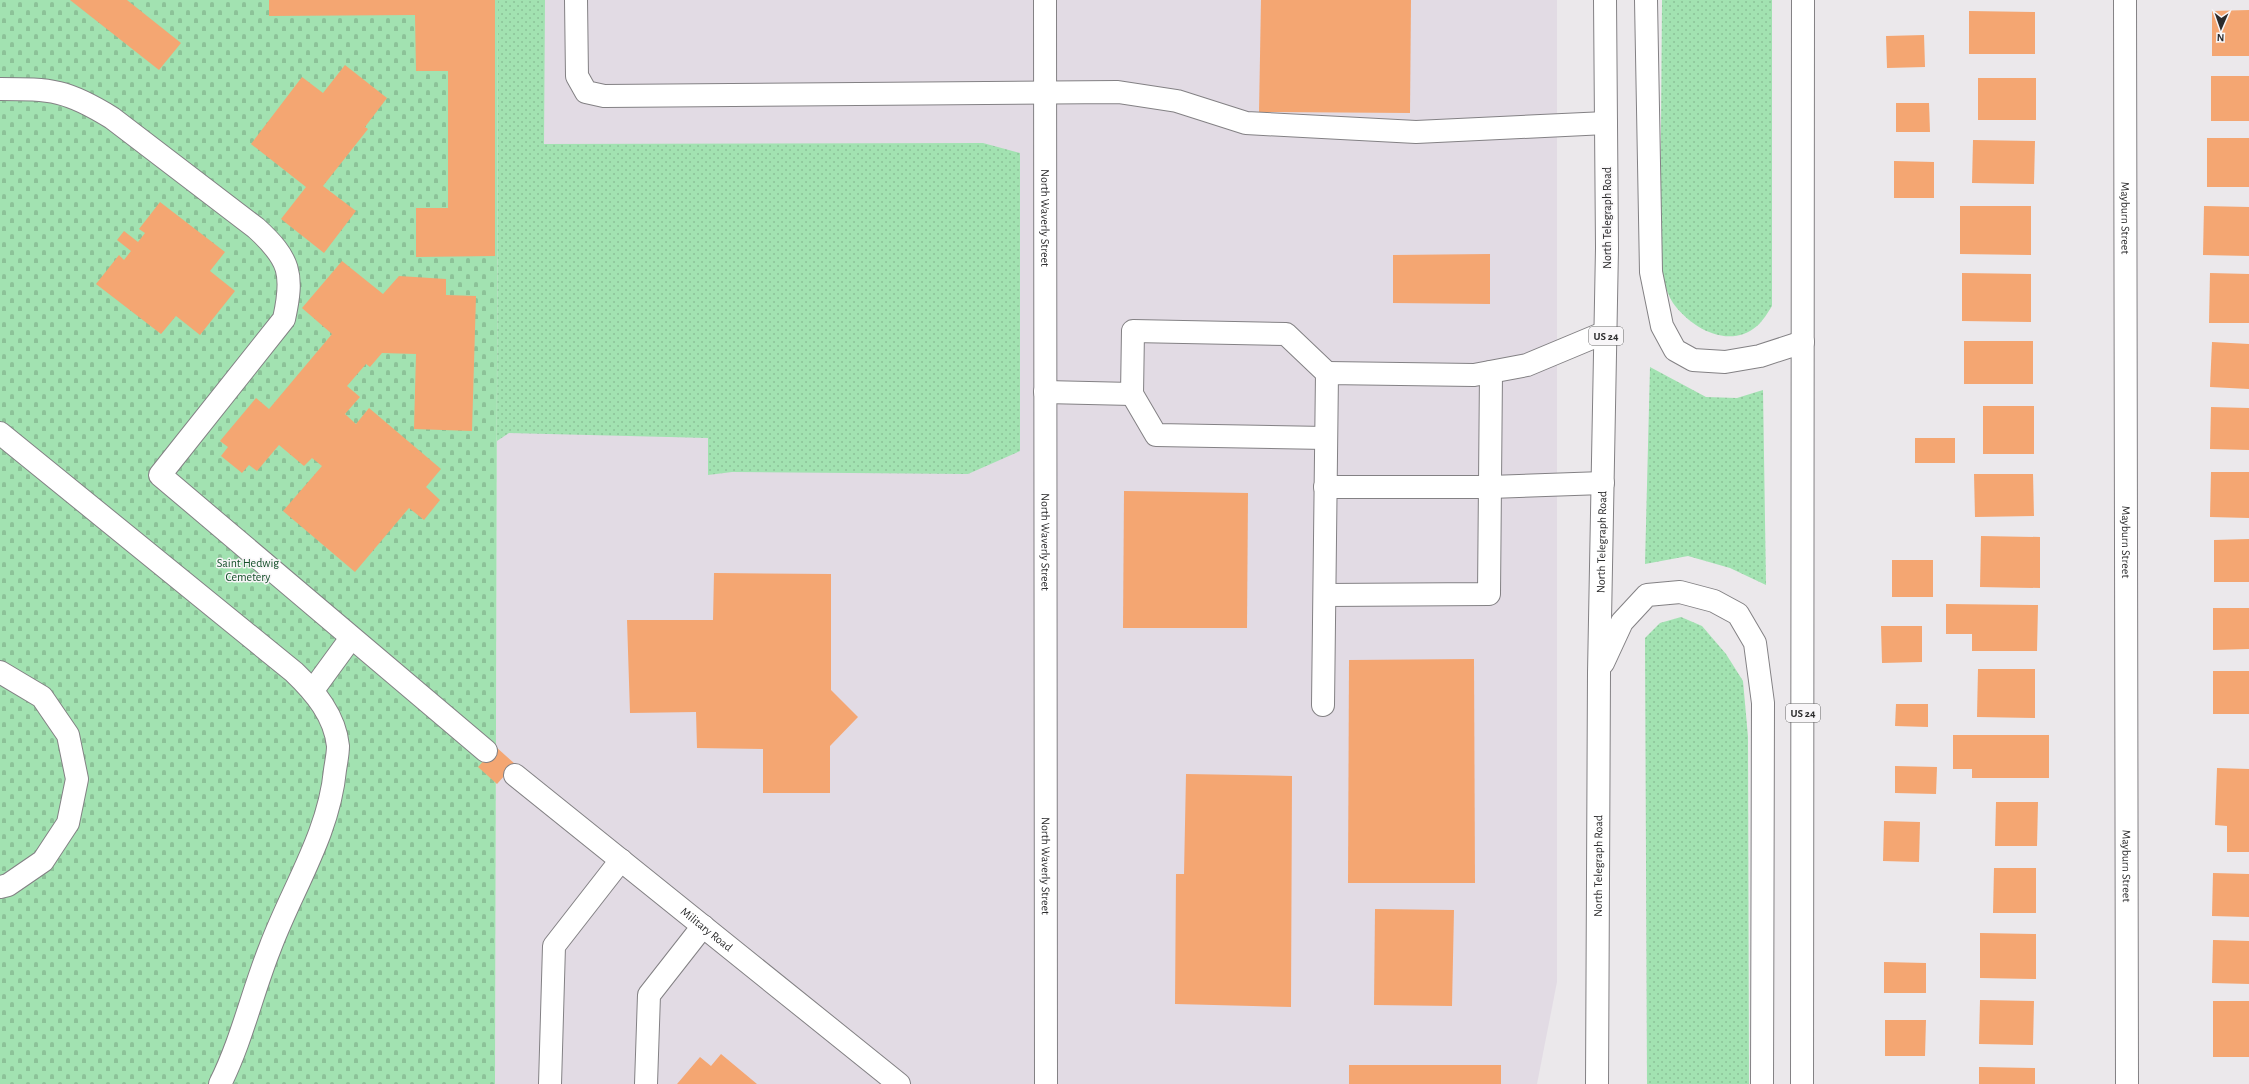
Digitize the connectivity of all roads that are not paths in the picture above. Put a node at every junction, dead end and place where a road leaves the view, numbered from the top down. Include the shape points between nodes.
1 (576, 0) edge
2 (1045, 0) edge
3 (1605, 0) edge
4 (1646, 0) edge
5 (1803, 0) edge
6 (2125, 0) edge
7 (0, 89) edge
8 (1045, 91) junction
9 (1606, 123) junction
10 (1606, 332) junction
11 (1804, 342) junction
12 (1491, 372) junction
13 (1326, 373) junction
14 (1046, 392) junction
15 (1132, 394) junction
16 (0, 433) edge
17 (1326, 438) junction
18 (1603, 483) junction
19 (1325, 487) junction
20 (1490, 487) junction
21 (1325, 594) junction
22 (351, 638) junction
23 (0, 672) edge
24 (1599, 673) junction
25 (313, 690) junction
26 (1323, 705) dead end
27 (486, 751) dead end
28 (515, 775) dead end
29 (621, 860) junction
30 (0, 887) edge
31 (703, 926) junction
32 (220, 1084) edge
33 (550, 1084) edge
34 (646, 1084) edge
35 (899, 1084) edge
36 (1046, 1084) edge
37 (1597, 1084) edge
38 (1762, 1084) edge
39 (1802, 1084) edge
40 (2127, 1084) edge

1 - 8 main road via 577,76 586,92 604,96
2 - 8 main road, North Waverly Street
3 - 9 main road, North Telegraph Road / US 24
4 - 11 main road via 1651,272 1662,326 1675,350 1694,360 1725,362 1760,356
5 - 11 main road, US 24
6 - 40 main road, Mayburn Street
7 - 22 main road via 43,89 65,93 87,102 112,118 256,228 274,245 286,264 290,292 284,319 160,475
8 - 9 main road via 1118,92 1178,101 1246,123 1416,132
8 - 14 main road, North Waverly Street
9 - 10 main road, North Telegraph Road / US 24
10 - 12 main road via 1527,365
10 - 18 main road, North Telegraph Road / US 24
11 - 39 main road, US 24
12 - 13 main road via 1474,375
12 - 20 main road
13 - 15 main road via 1286,334 1133,331
13 - 17 main road
14 - 15 main road
14 - 36 main road, North Waverly Street
15 - 17 main road via 1156,435
16 - 25 main road
17 - 19 main road
18 - 20 main road
18 - 24 main road, North Telegraph Road / US 24
19 - 20 main road
19 - 21 main road
20 - 21 main road via 1489,594
21 - 26 main road
22 - 25 main road
22 - 27 main road
23 - 30 main road via 42,697 68,735 77,779 68,823 43,861 8,885
24 - 37 main road, North Telegraph Road / US 24
24 - 38 main road via 1622,622 1647,595 1680,592 1714,601 1738,614 1755,643 1763,703
25 - 32 main road via 329,716 338,746 333,793 323,828 270,948 241,1036
28 - 29 main road, Military Road
29 - 31 main road, Military Road
29 - 33 main road via 554,946
31 - 34 main road via 649,995
31 - 35 main road, Military Road

